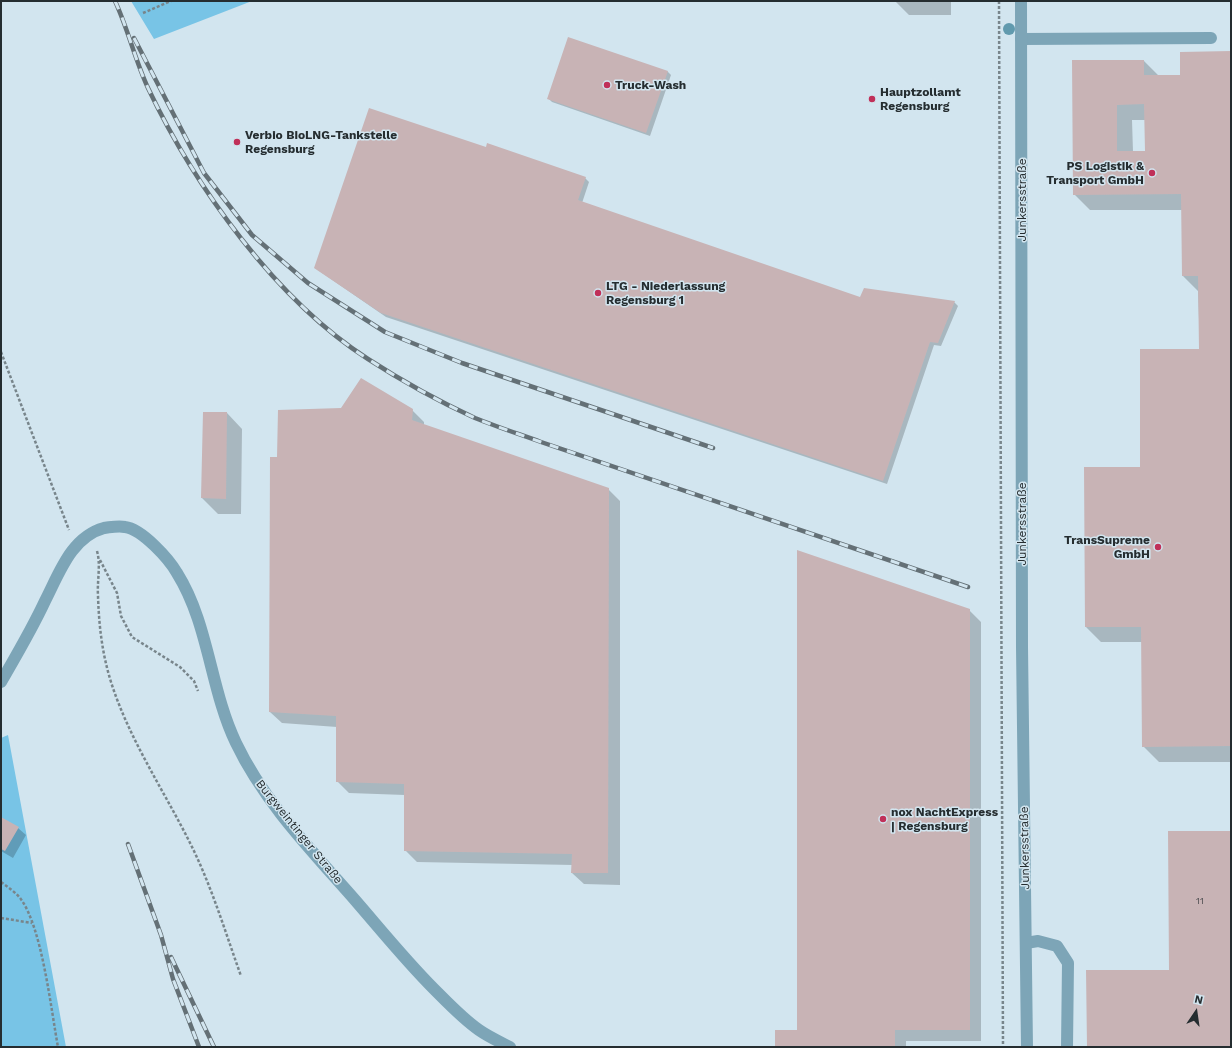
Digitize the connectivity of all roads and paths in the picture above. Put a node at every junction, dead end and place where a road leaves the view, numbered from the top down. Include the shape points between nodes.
1 (171, 1) edge
2 (999, 1) edge
3 (1021, 1) edge
4 (143, 13) dead end
5 (1211, 38) dead end
6 (1022, 39) junction
7 (1, 352) edge
8 (91, 533) junction
9 (75, 547) junction
10 (1, 682) edge
11 (1, 882) edge
12 (1, 918) edge
13 (33, 923) junction
14 (1026, 943) junction
15 (242, 976) dead end
16 (58, 1047) edge
17 (510, 1047) edge
18 (1002, 1047) edge
19 (1027, 1047) edge
20 (1067, 1047) edge

1 - 4 path
2 - 18 path
3 - 6 street, Junkersstraße
5 - 6 street
6 - 14 street, Junkersstraße via 1022,647
7 - 9 path
8 - 9 street, Burgweintinger Straße
8 - 15 path via 100,560 99,634 111,683 133,737 194,853
8 - 17 street, Burgweintinger Straße via 104,528 127,527 143,536 165,557 177,572 190,598 220,701 235,741 250,770 307,846 415,970 444,1000 479,1030
9 - 10 street, Burgweintinger Straße via 58,572
11 - 13 path via 20,898
12 - 13 path
13 - 16 path via 43,962
14 - 19 street, Junkersstraße
14 - 20 street via 1038,941 1057,946 1068,963

